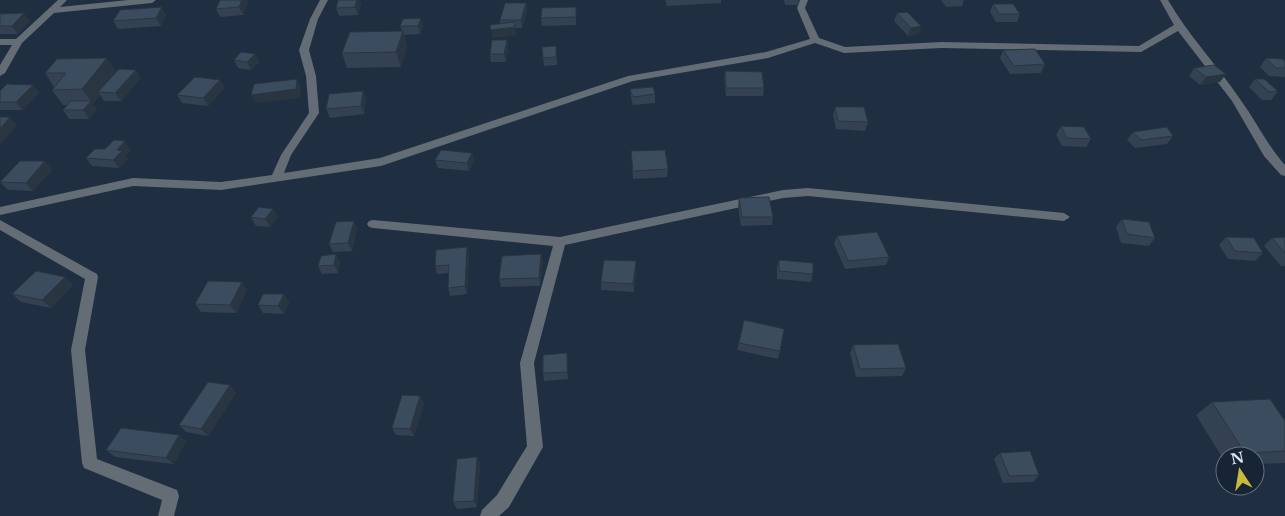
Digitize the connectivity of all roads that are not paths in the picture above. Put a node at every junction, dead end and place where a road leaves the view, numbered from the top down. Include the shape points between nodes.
1 (62, 0) edge
2 (152, 0) edge
3 (324, 0) edge
4 (804, 0) edge
5 (1164, 0) edge
6 (50, 11) junction
7 (1179, 26) junction
8 (815, 40) junction
9 (0, 42) edge
10 (18, 42) junction
11 (0, 73) edge
12 (1285, 172) edge
13 (276, 178) junction
14 (0, 211) edge
15 (1064, 217) dead end
16 (0, 224) edge
17 (373, 224) dead end
18 (560, 242) junction
19 (166, 516) edge
20 (488, 516) edge

1 - 6 street
2 - 6 street
3 - 13 street via 304,50 314,113 286,155
4 - 8 street via 801,8
5 - 7 street
6 - 10 street
7 - 8 street via 1142,49 941,45 844,50
7 - 12 street via 1236,100 1268,153
8 - 13 street via 768,55 631,78 381,162
9 - 10 street
10 - 11 street
13 - 14 street via 221,186 133,182
15 - 18 street via 808,192 783,194
16 - 19 street via 92,278 78,350 90,463 171,496
17 - 18 street
18 - 20 street via 527,363 535,447 503,501

